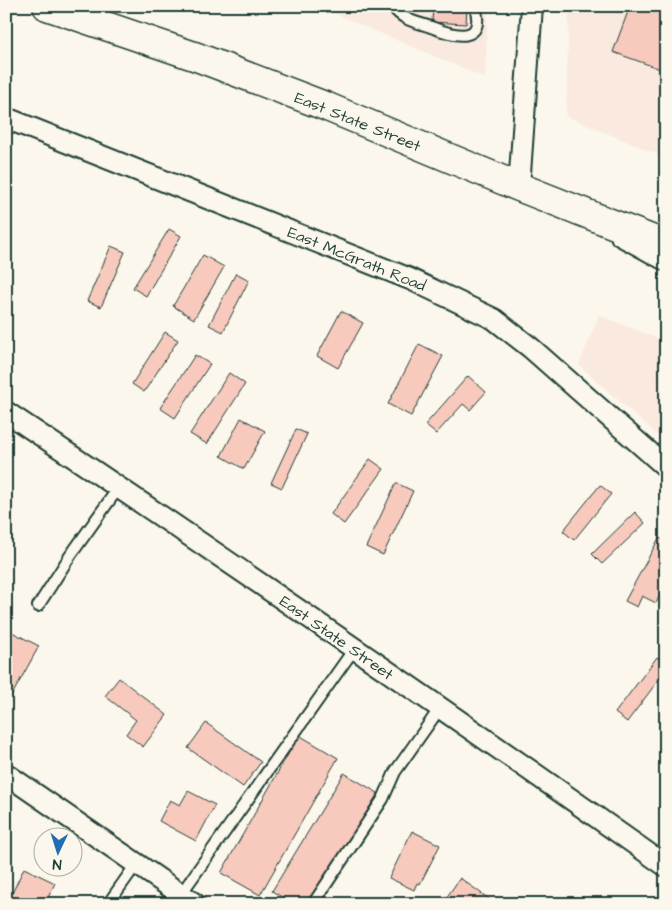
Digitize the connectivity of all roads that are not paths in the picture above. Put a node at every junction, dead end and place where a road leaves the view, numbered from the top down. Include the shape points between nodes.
1 (47, 6) edge
2 (475, 6) edge
3 (532, 6) edge
4 (393, 7) edge
5 (6, 118) edge
6 (530, 192) junction
7 (666, 245) edge
8 (666, 266) edge
9 (6, 412) edge
10 (666, 467) edge
11 (118, 487) junction
12 (38, 606) dead end
13 (354, 649) junction
14 (440, 708) junction
15 (6, 774) edge
16 (137, 863) junction
17 (666, 866) edge
18 (188, 899) edge
19 (108, 904) edge
20 (313, 904) edge

1 - 6 highway, East State Street via 197,57 325,106
2 - 4 lane via 477,26 471,34 461,36 399,16
3 - 6 street
5 - 10 street, East McGrath Road via 410,279 494,319
6 - 7 highway, East State Street
6 - 8 lane
9 - 11 street, East State Street
11 - 12 lane
11 - 13 street, East State Street
13 - 14 street, East State Street
13 - 18 lane
14 - 17 street, East State Street
14 - 20 lane via 395,772 383,799
15 - 16 street
16 - 18 street
16 - 19 lane

